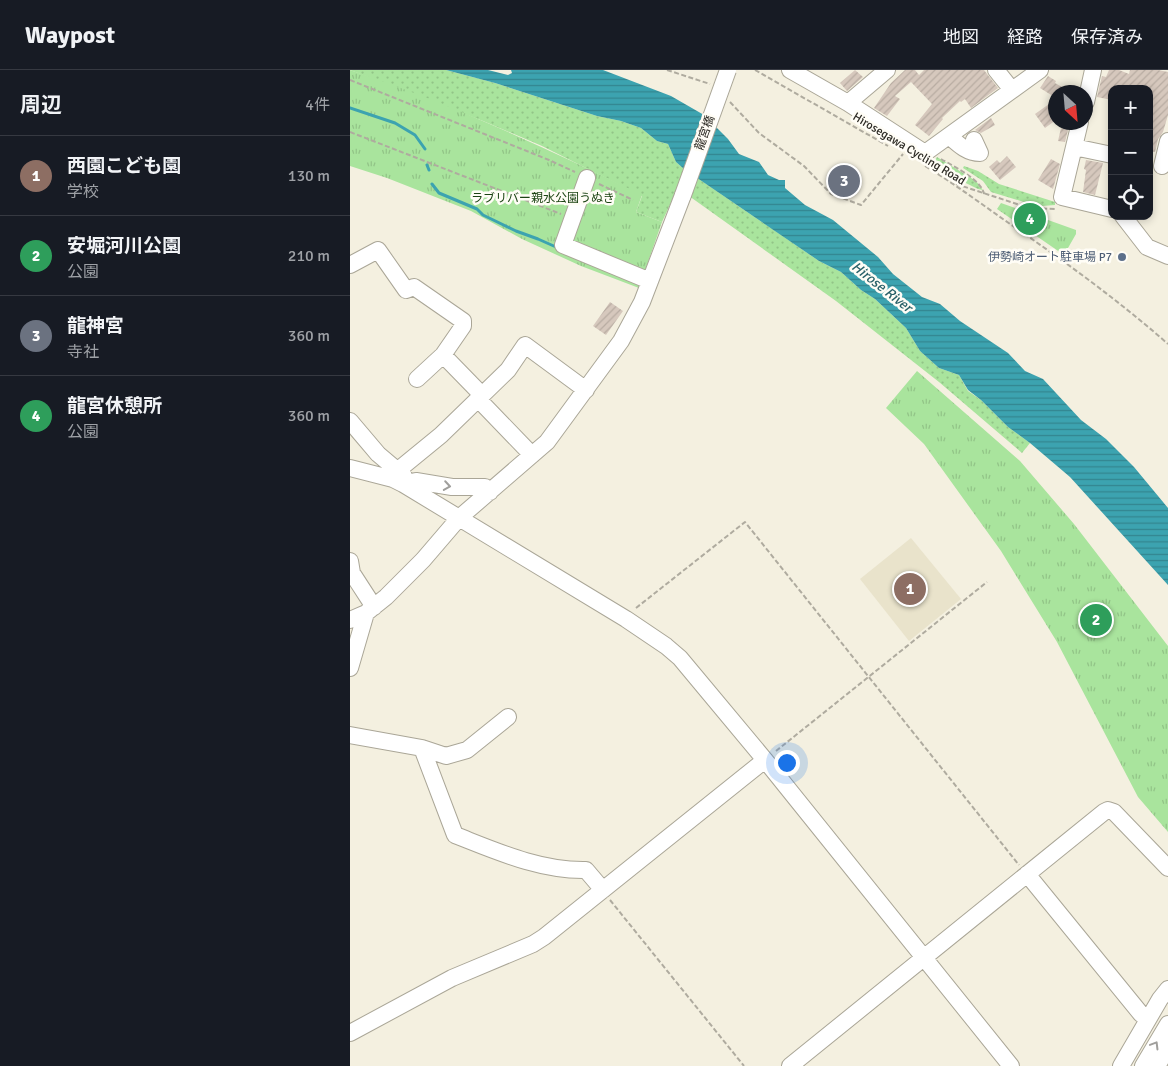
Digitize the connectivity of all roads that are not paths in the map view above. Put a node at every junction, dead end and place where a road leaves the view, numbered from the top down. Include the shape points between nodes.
1 (728, 70) edge
2 (790, 70) edge
3 (887, 70) edge
4 (996, 70) edge
5 (1040, 70) edge
6 (1094, 70) edge
7 (1090, 85) edge
8 (1012, 90) junction
9 (848, 103) junction
10 (1078, 130) edge
11 (949, 136) junction
12 (974, 140) dead end
13 (1168, 141) edge
14 (1074, 147) junction
15 (1108, 154) edge
16 (1160, 166) edge
17 (587, 178) road end
18 (1108, 208) edge
19 (1126, 220) edge
20 (1168, 256) edge
21 (350, 265) edge
22 (650, 281) junction
23 (443, 355) junction
24 (417, 379) dead end
25 (586, 390) junction
26 (480, 397) junction
27 (350, 421) edge
28 (532, 455) junction
29 (350, 468) edge
30 (402, 479) junction
31 (490, 492) junction
32 (459, 518) junction
33 (350, 561) edge
34 (370, 610) junction
35 (350, 620) edge
36 (350, 668) edge
37 (508, 717) dead end
38 (350, 735) edge
39 (422, 748) junction
40 (765, 760) junction
41 (1168, 868) edge
42 (1027, 874) junction
43 (603, 890) junction
44 (925, 958) junction
45 (1168, 989) edge
46 (1149, 1018) junction
47 (1168, 1024) edge
48 (350, 1033) edge
49 (1168, 1048) edge
50 (790, 1066) edge
51 (1011, 1066) edge
52 (1121, 1066) edge
53 (1143, 1066) edge
54 (1157, 1066) edge

1 - 22 street, 龍宮橋, bridge
2 - 9 street
3 - 9 street
4 - 8 street
5 - 8 street
6 - 7 street
8 - 11 street
9 - 11 street via 925,153 923,157
10 - 14 street
11 - 12 street via 962,147 980,153
13 - 16 street
14 - 15 street
14 - 18 street via 1062,198
17 - 22 street via 563,245
19 - 20 street via 1147,247
21 - 23 street via 378,250 406,290 414,287 463,321 463,326
22 - 25 street, 龍宮橋 via 621,341
23 - 24 street
23 - 26 street
25 - 26 street via 525,345 508,370
25 - 28 street, 龍宮橋 via 547,442
26 - 28 street
26 - 30 street
27 - 30 street
28 - 31 street, 龍宮橋
29 - 30 street
30 -> 31 street via 452,487 485,487
30 - 32 street
31 - 32 street, 龍宮橋
32 - 34 street, 龍宮橋 via 423,560
32 - 40 street via 626,618 666,646 680,658
33 - 34 street via 352,573
34 - 35 street
34 - 36 street
37 - 39 street via 468,750 446,756
38 - 39 street
39 - 43 street via 455,835 513,858 569,870 586,870
40 - 43 street
40 - 44 street
41 - 42 street via 1114,812 1108,810
42 - 44 street
42 - 46 street via 1141,1014
43 - 48 street via 534,944 452,978
44 - 50 street
44 - 51 street
45 - 46 street
46 - 52 street
53 -> 47 street
49 - 54 street

